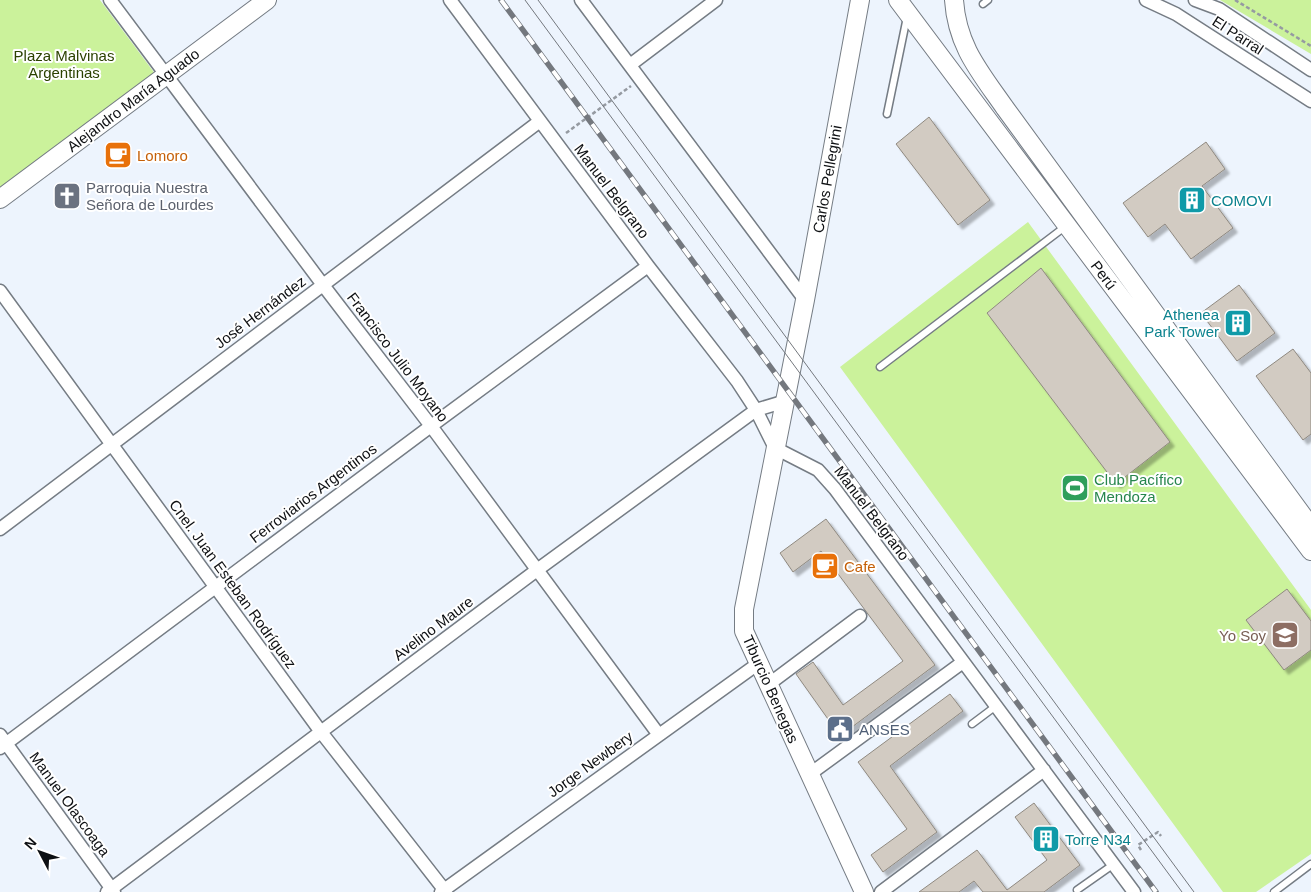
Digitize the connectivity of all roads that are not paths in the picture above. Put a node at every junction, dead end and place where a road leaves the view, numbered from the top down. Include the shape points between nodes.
1 (110, 0) edge
2 (267, 0) edge
3 (450, 0) edge
4 (581, 0) edge
5 (716, 0) edge
6 (860, 0) edge
7 (954, 0) edge
8 (1146, 0) edge
9 (1195, 0) edge
10 (903, 7) edge
11 (630, 65) junction
12 (1311, 70) edge
13 (166, 75) junction
14 (1311, 101) edge
15 (887, 114) dead end
16 (540, 121) junction
17 (0, 200) edge
18 (1067, 225) junction
19 (648, 266) junction
20 (323, 285) junction
21 (0, 291) edge
22 (805, 300) junction
23 (794, 357) joint
24 (880, 367) dead end
25 (786, 401) junction
26 (756, 410) junction
27 (431, 426) junction
28 (112, 444) junction
29 (774, 448) junction
30 (1311, 526) edge
31 (0, 528) edge
32 (1311, 551) edge
33 (537, 570) junction
34 (215, 587) junction
35 (860, 616) dead end
36 (963, 662) junction
37 (759, 663) junction
38 (769, 684) junction
39 (996, 706) junction
40 (972, 724) dead end
41 (321, 732) junction
42 (659, 735) junction
43 (2, 742) edge
44 (1044, 770) junction
45 (810, 774) junction
46 (1114, 864) junction
47 (1311, 864) edge
48 (1077, 890) dead end
49 (111, 891) edge
50 (444, 891) edge
51 (864, 892) edge
52 (881, 892) edge
53 (1134, 892) edge
54 (1274, 892) edge

1 - 13 street, Francisco Julio Moyano
2 - 13 main road, Alejandro María Aguado
3 - 16 street, Manuel Belgrano
4 - 11 street
5 - 11 street
6 - 22 main road, Carlos Pellegrini
7 - 30 main road, Perú via 961,40 1005,108
8 - 14 street, El Parral via 1176,14
9 - 12 street via 1219,9
10 - 15 lane via 901,51
10 - 18 main road, Perú
11 - 22 street
13 - 17 main road, Alejandro María Aguado
13 - 20 street, Francisco Julio Moyano
16 - 19 street, Manuel Belgrano
16 - 20 street, José Hernández
18 - 24 lane
18 - 32 main road, Perú
19 - 26 street, Manuel Belgrano
19 - 27 street, Ferroviarios Argentinos
20 - 27 street, Francisco Julio Moyano
20 - 28 street, José Hernández
21 - 28 street, Cnel. Juan Esteban Rodríguez
22 - 23 main road, Carlos Pellegrini
23 - 25 main road, Tiburcio Benegas
25 - 26 street, Avelino Maure
25 - 29 main road, Tiburcio Benegas
26 - 29 street, Manuel Belgrano
26 - 33 street, Avelino Maure
27 - 33 street, Francisco Julio Moyano
27 - 34 street, Ferroviarios Argentinos
28 - 31 street, José Hernández
28 - 34 street, Cnel. Juan Esteban Rodríguez
29 - 36 street, Manuel Belgrano via 818,470 827,478
29 - 37 main road, Tiburcio Benegas via 744,609 744,631
33 - 41 street, Avelino Maure
33 - 42 street, Francisco Julio Moyano
34 - 41 street, Cnel. Juan Esteban Rodríguez
34 - 43 street, Ferroviarios Argentinos
35 - 38 street
36 - 39 street, Manuel Belgrano
36 - 45 street
37 - 38 main road, Tiburcio Benegas
37 - 42 street, Jorge Newbery
38 - 45 main road, Tiburcio Benegas
39 - 40 lane
39 - 44 street, Manuel Belgrano
41 - 49 street, Avelino Maure
41 - 50 street, Cnel. Juan Esteban Rodríguez
42 - 50 street, Jorge Newbery
43 - 49 street, Manuel Olascoaga
44 - 46 street, Manuel Belgrano
44 - 52 street
45 - 51 main road, Tiburcio Benegas
46 - 48 lane
46 - 53 street, Manuel Belgrano
47 - 54 lane

